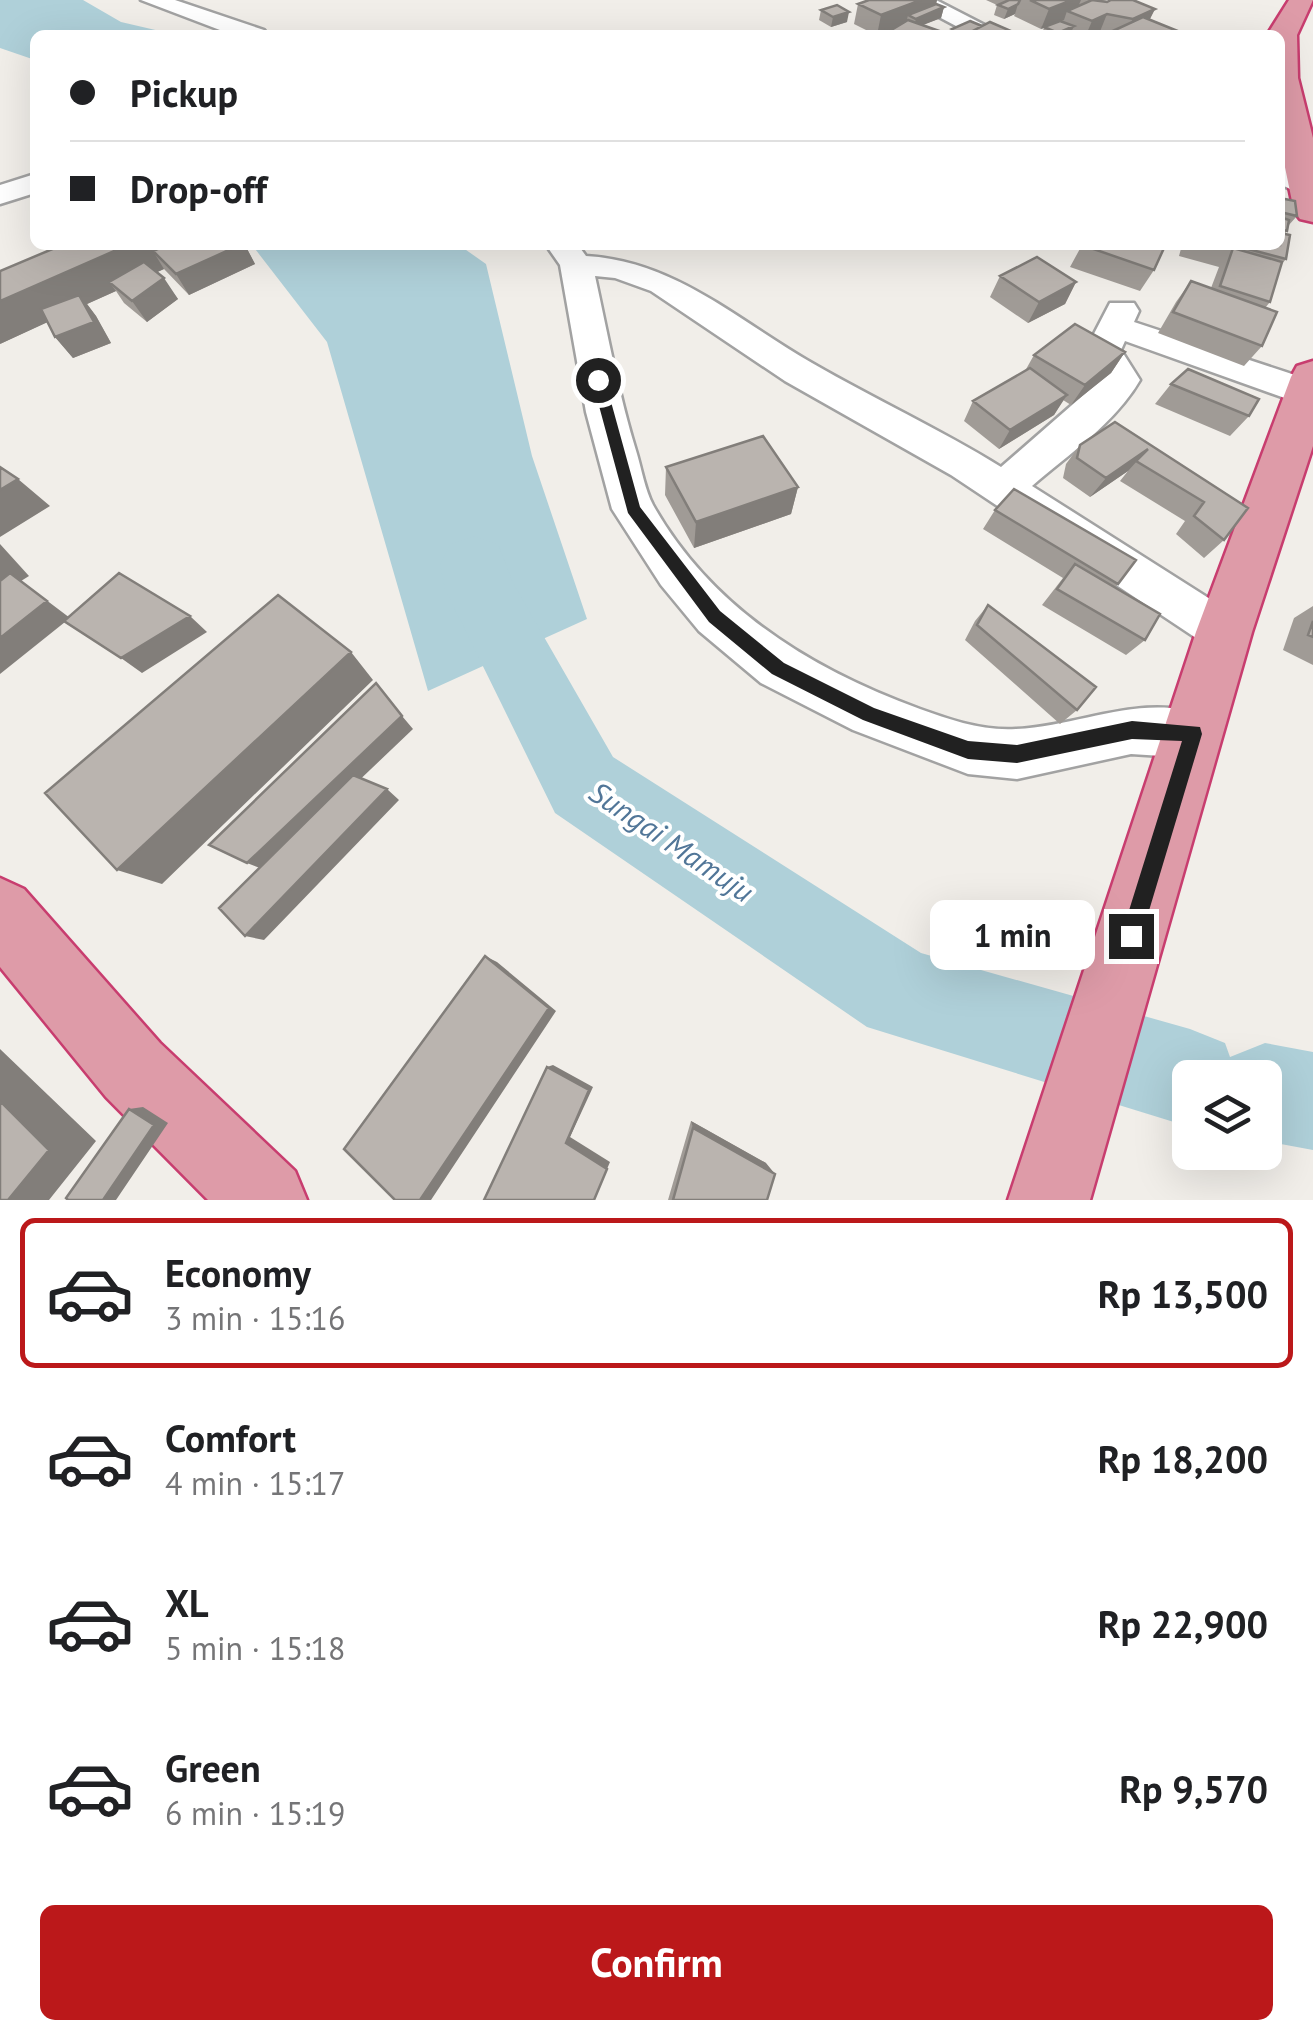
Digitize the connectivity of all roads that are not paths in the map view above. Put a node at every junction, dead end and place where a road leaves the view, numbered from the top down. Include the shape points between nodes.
1 (152, 0) edge
2 (918, 0) edge
3 (1303, 0) edge
4 (241, 30) edge
5 (981, 30) edge
6 (1285, 30) edge
7 (1285, 51) edge
8 (1313, 54) edge
9 (1285, 89) edge
10 (1296, 128) edge
11 (1300, 190) edge
12 (569, 255) edge
13 (1310, 385) edge
14 (1003, 488) junction
15 (1224, 632) junction
16 (1193, 734) junction
17 (0, 913) edge
18 (266, 1200) edge
19 (1049, 1200) edge

1 - 4 street
2 - 5 street
3 - 6 highway
7 - 8 highway
9 - 10 highway
10 - 11 highway
12 - 14 street via 662,284 798,372
12 - 16 street via 633,509 714,616 778,668 870,714 968,750 1017,754 1132,730
13 - 14 street via 1130,322 1102,353 1122,380
13 - 15 highway
14 - 15 street
15 - 16 highway
16 - 19 highway
17 - 18 highway via 132,1070

